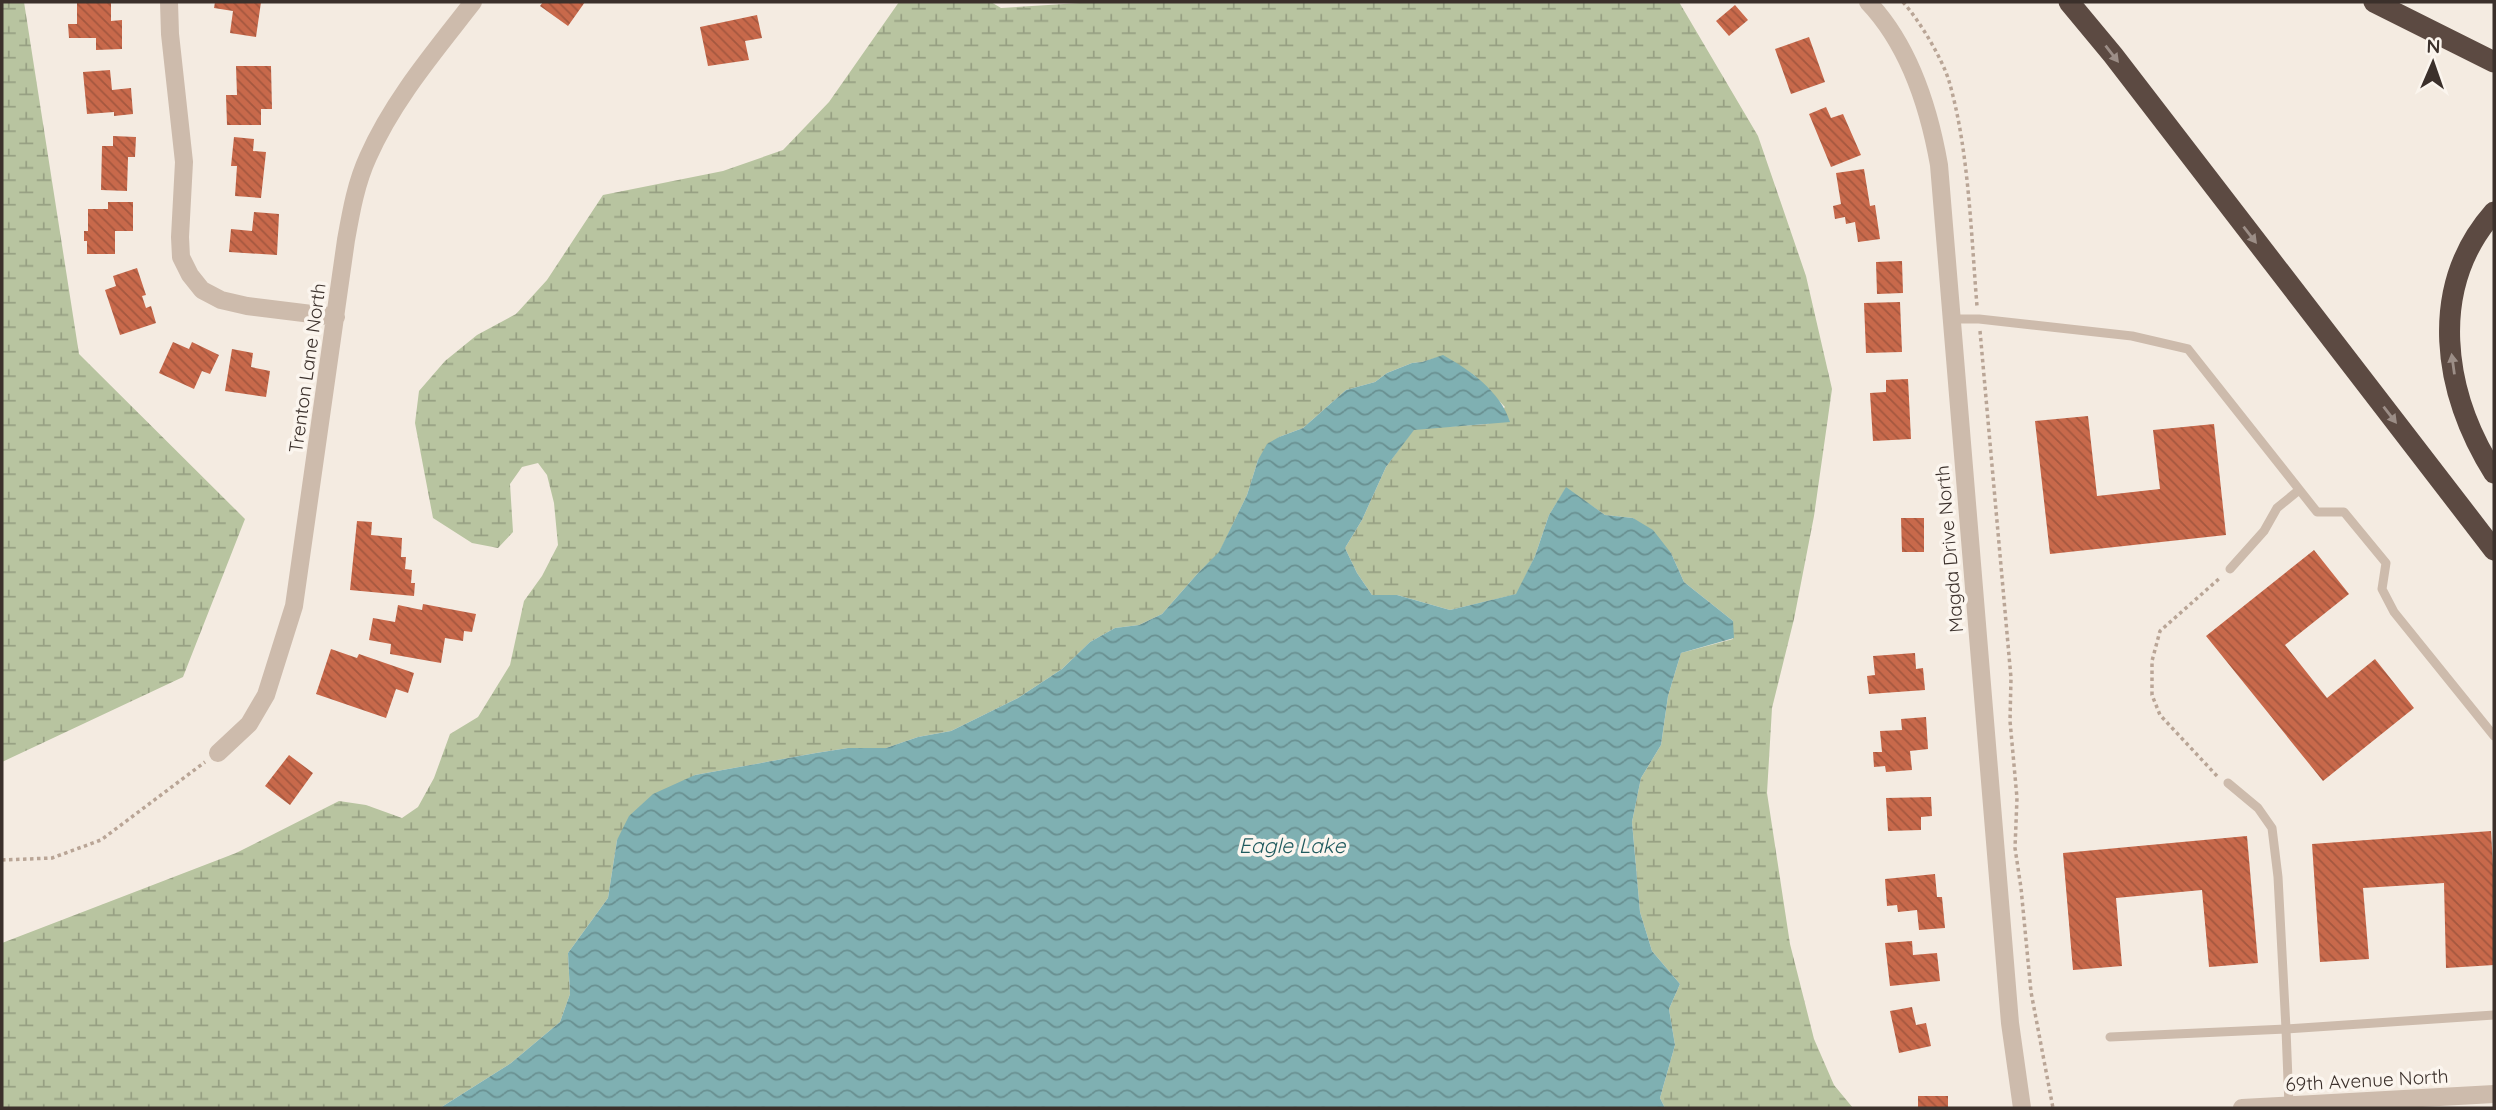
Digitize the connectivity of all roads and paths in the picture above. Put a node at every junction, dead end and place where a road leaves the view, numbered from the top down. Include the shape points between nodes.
1 (169, 2) edge
2 (473, 2) edge
3 (1868, 2) edge
4 (1903, 2) edge
5 (2069, 2) edge
6 (2374, 2) edge
7 (2494, 62) edge
8 (2494, 212) edge
9 (336, 317) junction
10 (1952, 319) junction
11 (1979, 319) junction
12 (2494, 473) edge
13 (2299, 489) junction
14 (2494, 550) edge
15 (2231, 569) joint
16 (2494, 736) edge
17 (218, 752) joint
18 (2228, 783) joint
19 (2, 860) edge
20 (2494, 1016) edge
21 (2286, 1029) junction
22 (2110, 1037) dead end
23 (2494, 1094) edge
24 (2289, 1106) junction
25 (2022, 1108) edge
26 (2053, 1108) edge
27 (2242, 1108) edge

1 - 9 street via 184,162 181,257 190,275 221,300
2 - 9 street, Trenton Lane North via 409,86 367,159 348,226
3 - 10 street, Magda Drive North via 1908,59 1933,127
4 - 11 path via 1917,17 1948,79 1962,145
5 -> 14 highway
6 - 7 highway
12 -> 8 highway via 2460,401 2449,330 2459,268
9 - 17 street, Trenton Lane North via 295,606 266,695 249,724
10 - 11 lane
10 - 25 street, Magda Drive North via 2010,1023
11 - 13 lane via 2132,336 2188,349
11 - 26 path via 2011,678 2015,848 2031,992
13 - 15 lane via 2277,508
13 - 16 lane via 2317,512 2344,512 2386,563 2382,589 2394,612
15 - 18 path via 2160,631 2152,661 2152,695 2160,715 2213,774
17 - 19 path via 101,840 52,858
18 - 21 lane via 2258,808 2272,828
20 - 21 lane
21 - 22 lane
21 - 24 lane
23 - 24 street, 69th Avenue North
24 - 27 street, 69th Avenue North

